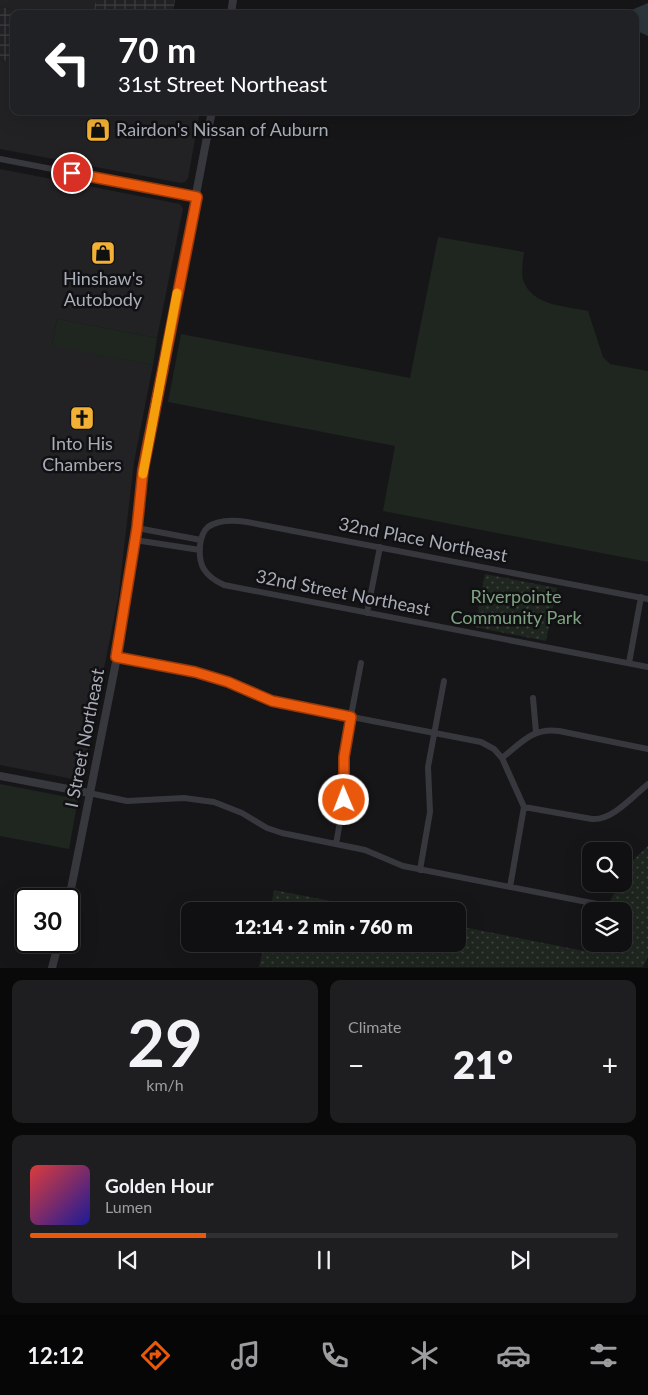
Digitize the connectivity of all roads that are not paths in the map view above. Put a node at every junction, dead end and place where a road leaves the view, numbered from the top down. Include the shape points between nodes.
1 (211, 115) edge
2 (0, 158) edge
3 (197, 197) junction
4 (137, 528) junction
5 (135, 540) junction
6 (201, 540) junction
7 (380, 547) junction
8 (200, 550) junction
9 (645, 598) edge
10 (367, 613) junction
11 (116, 657) junction
12 (361, 663) dead end
13 (629, 663) junction
14 (648, 667) edge
15 (444, 681) dead end
16 (533, 698) dead end
17 (351, 717) junction
18 (536, 732) junction
19 (434, 733) junction
20 (648, 749) edge
21 (502, 758) junction
22 (0, 776) edge
23 (648, 784) edge
24 (89, 793) junction
25 (524, 807) junction
26 (336, 844) junction
27 (420, 870) junction
28 (510, 887) junction
29 (71, 888) edge
30 (587, 902) edge
31 (56, 953) edge
32 (52, 968) edge

1 - 3 street, I Street Northeast
2 - 3 street
3 - 4 street, I Street Northeast via 143,470
4 - 5 street, I Street Northeast
4 - 6 street
5 - 8 street
5 - 11 street, I Street Northeast
6 - 7 street, 32nd Place Northeast via 206,528 227,520
6 - 8 street, 32nd Street Northeast
7 - 9 street, 32nd Place Northeast
7 - 10 street
8 - 10 street, 32nd Street Northeast via 206,572 224,585
9 - 13 street
10 - 13 street, 32nd Street Northeast
11 - 17 street via 200,673 272,701
11 - 24 street, I Street Northeast
12 - 17 street
13 - 14 street, 32nd Street Northeast
15 - 19 street
16 - 18 street
17 - 19 street
17 - 26 street via 344,757 344,800
18 - 20 street via 559,731
18 - 21 street
19 - 21 street via 484,743
19 - 27 street via 428,767 430,812
21 - 25 street
22 - 24 street
23 - 25 street via 602,819
24 - 26 street via 127,800 184,798 214,802 242,812 274,831
24 - 29 street, I Street Northeast
25 - 28 street
26 - 27 street via 365,850
27 - 28 street
28 - 30 street
31 - 32 street

